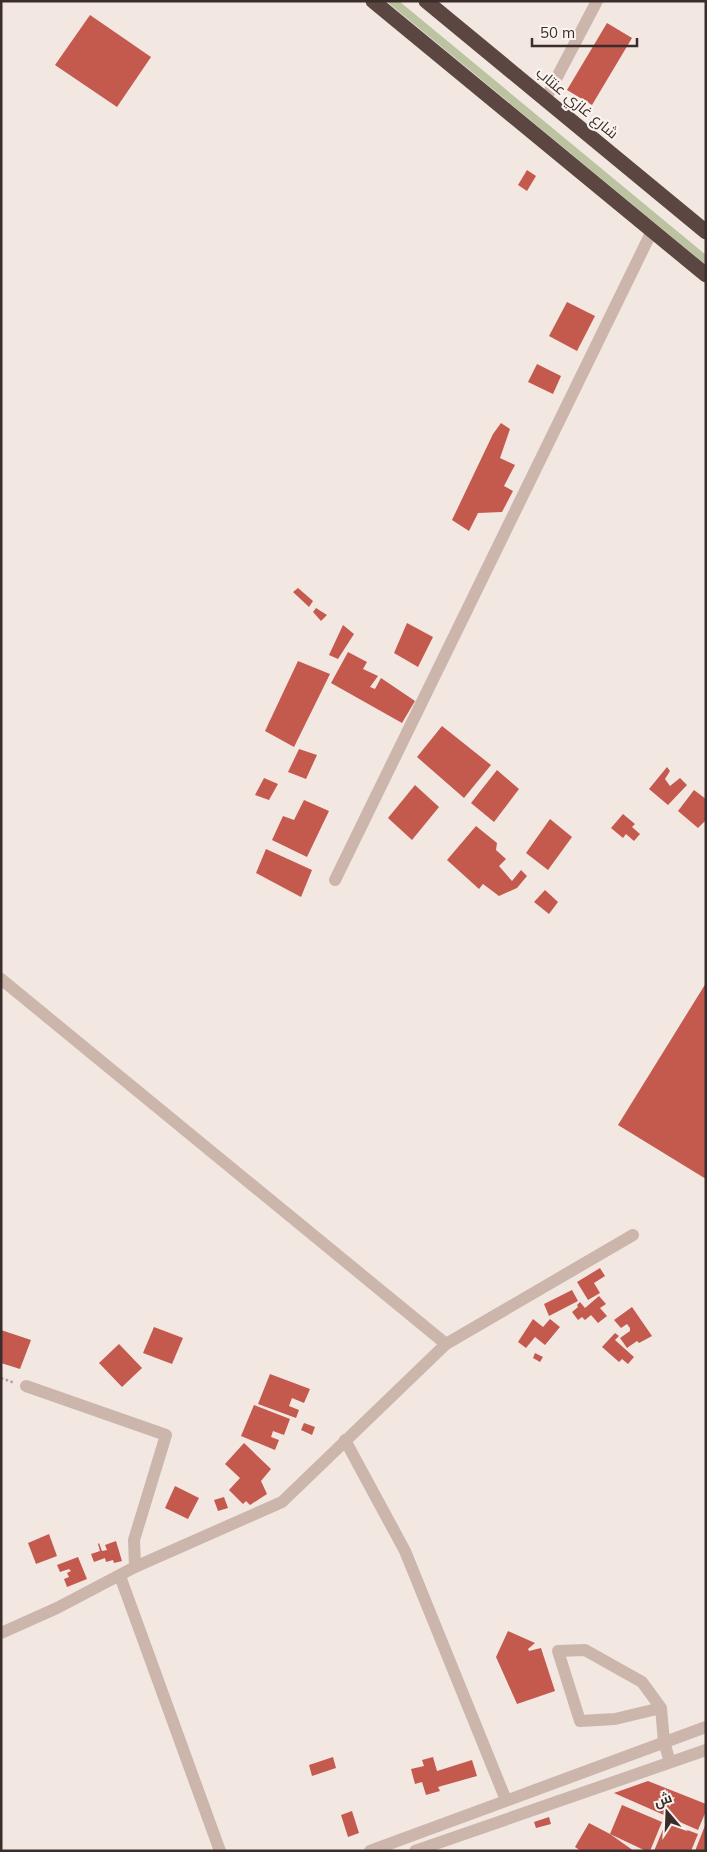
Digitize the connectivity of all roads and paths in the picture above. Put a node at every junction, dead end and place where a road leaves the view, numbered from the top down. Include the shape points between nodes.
1 (374, 1) edge
2 (426, 1) edge
3 (597, 1) edge
4 (545, 100) junction
5 (652, 231) junction
6 (706, 232) edge
7 (706, 275) edge
8 (336, 880) dead end
9 (1, 978) edge
10 (633, 1235) dead end
11 (446, 1344) junction
12 (26, 1386) dead end
13 (346, 1440) junction
14 (135, 1567) junction
15 (120, 1576) junction
16 (1, 1634) edge
17 (661, 1708) junction
18 (706, 1727) edge
19 (664, 1742) junction
20 (706, 1750) edge
21 (670, 1762) junction
22 (506, 1800) junction
23 (478, 1811) junction
24 (483, 1827) junction
25 (220, 1851) edge
26 (370, 1851) edge
27 (415, 1851) edge

1 - 5 highway
2 - 4 highway, شارع غازي عنتاب
3 - 4 street
4 - 6 highway, شارع غازي عنتاب
5 - 7 highway
5 - 8 street
9 - 11 street
10 - 11 street
11 - 13 street
12 - 14 street via 166,1435 134,1540
13 - 14 street via 282,1502
13 - 22 street via 405,1551
14 - 15 street
15 - 16 street
15 - 25 street
17 - 17 street via 642,1682 585,1650 558,1651 580,1721 615,1719
17 - 19 street
18 - 19 street
19 - 21 street
19 - 22 street
20 - 21 street
21 - 24 street
22 - 23 street
23 - 24 street
23 - 26 street
24 - 27 street

